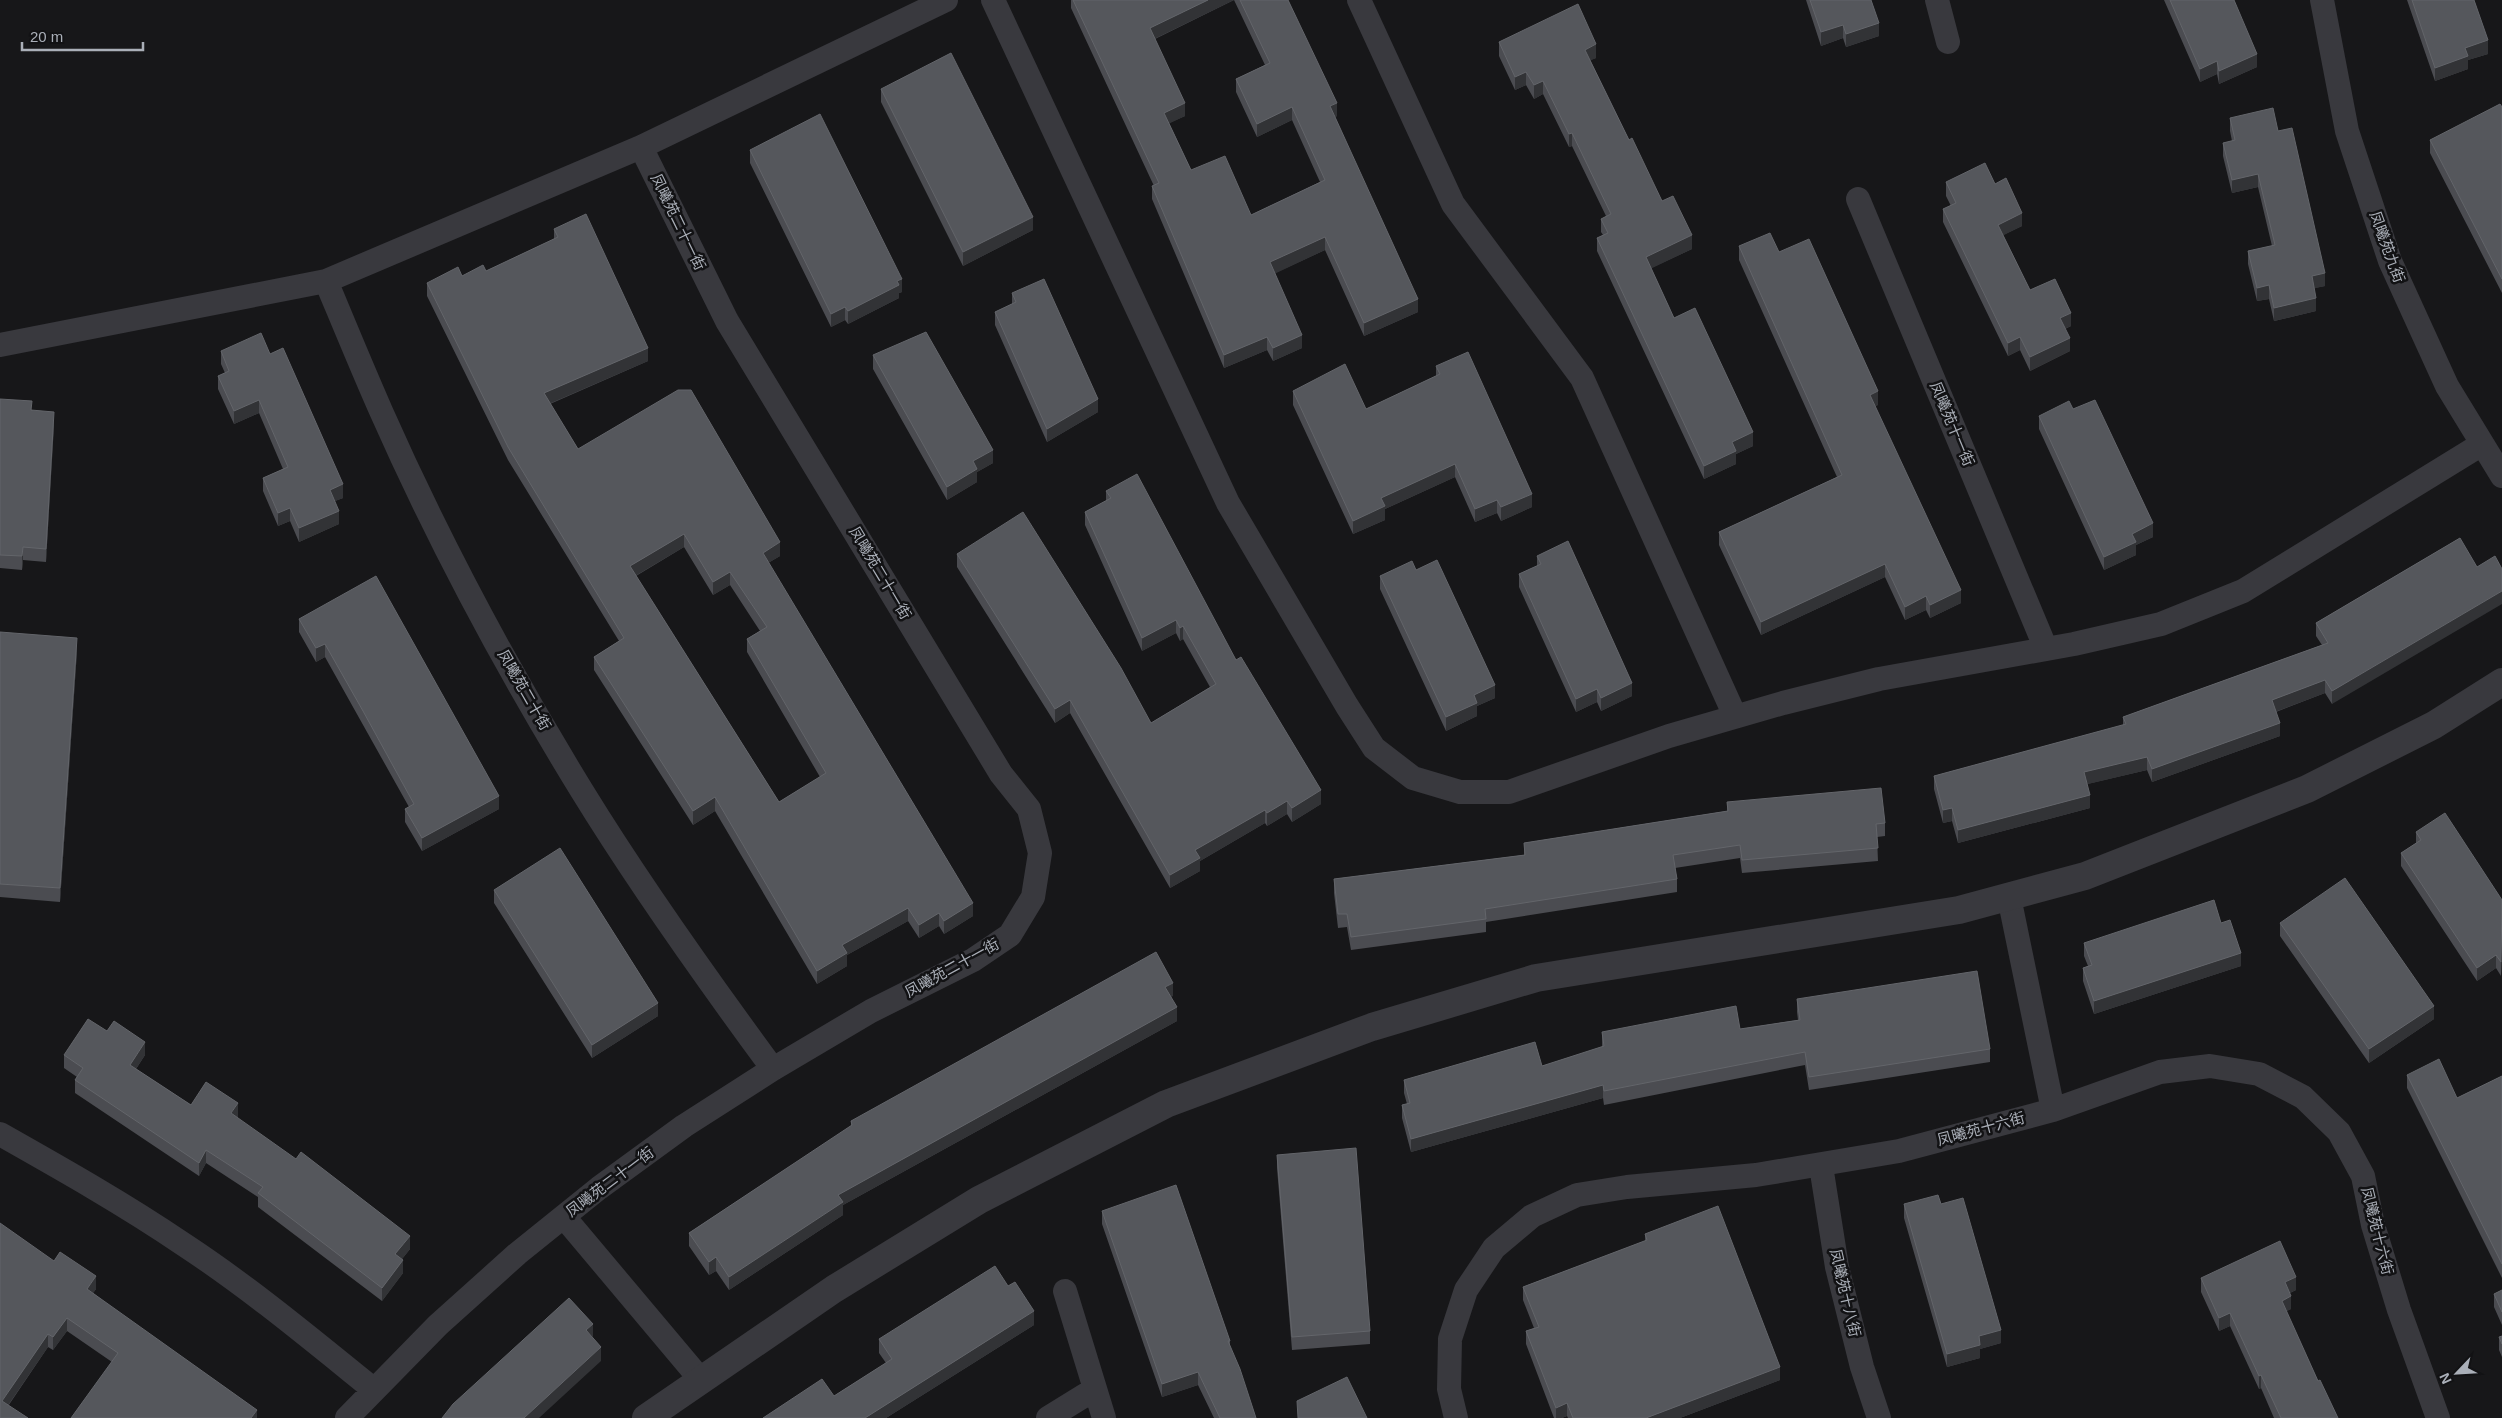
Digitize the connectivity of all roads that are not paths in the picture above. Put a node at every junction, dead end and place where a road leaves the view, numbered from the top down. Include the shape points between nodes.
1 (946, 0) edge
2 (993, 0) edge
3 (1359, 0) edge
4 (1937, 0) edge
5 (2322, 0) edge
6 (1948, 42) dead end
7 (641, 147) junction
8 (1858, 199) dead end
9 (326, 281) junction
10 (0, 345) edge
11 (2482, 444) junction
12 (2502, 476) edge
13 (2046, 649) junction
14 (2502, 682) edge
15 (1735, 716) junction
16 (2009, 897) junction
17 (773, 1069) junction
18 (2053, 1110) junction
19 (0, 1134) edge
20 (1821, 1166) junction
21 (564, 1216) junction
22 (1065, 1291) dead end
23 (701, 1380) junction
24 (373, 1389) junction
25 (1095, 1389) junction
26 (347, 1418) edge
27 (646, 1418) edge
28 (1048, 1418) edge
29 (1104, 1418) edge
30 (1456, 1418) edge
31 (1879, 1418) edge
32 (2438, 1418) edge

1 - 7 lane
2 - 15 lane via 1228,504 1374,748 1413,778 1460,792 1509,792
3 - 15 lane via 1452,204 1582,378
4 - 6 lane
5 - 11 lane, 凤曦苑九街 via 2348,131 2390,261 2446,386
7 - 9 lane
7 - 17 lane, 凤曦苑二十一街 via 727,321 1001,774 1029,809 1040,853 1034,897 1010,935 973,960 871,1012
8 - 13 lane, 凤曦苑十一街
9 - 10 lane
9 - 17 lane, 凤曦苑二十街 via 382,412 443,541 510,667 581,790 642,885
11 - 12 lane, 凤曦苑九街
11 - 13 lane via 2243,591 2161,624
13 - 15 lane via 1880,679
14 - 16 street via 2434,725 2307,788 2085,876
16 - 18 lane
16 - 23 street via 1959,910 1536,978 1363,1031 1166,1104 979,1200 834,1289
17 - 21 lane, 凤曦苑二十一街 via 684,1126
18 - 20 lane, 凤曦苑十六街 via 1908,1148
18 - 32 lane, 凤曦苑十六街 via 2160,1072 2210,1066 2259,1074 2303,1097 2339,1132 2363,1176 2373,1225 2396,1301
19 - 24 lane via 83,1180 184,1244 281,1314
20 - 30 lane, 凤曦苑十六街 via 1577,1195 1532,1216 1494,1248 1466,1290 1450,1338 1448,1389
20 - 31 lane, 凤曦苑十八街 via 1837,1267 1862,1367
21 - 23 lane
21 - 24 lane, 凤曦苑二十一街 via 438,1325
22 - 25 lane
23 - 27 street
24 - 26 lane, 凤曦苑二十一街
25 - 28 lane
25 - 29 lane

